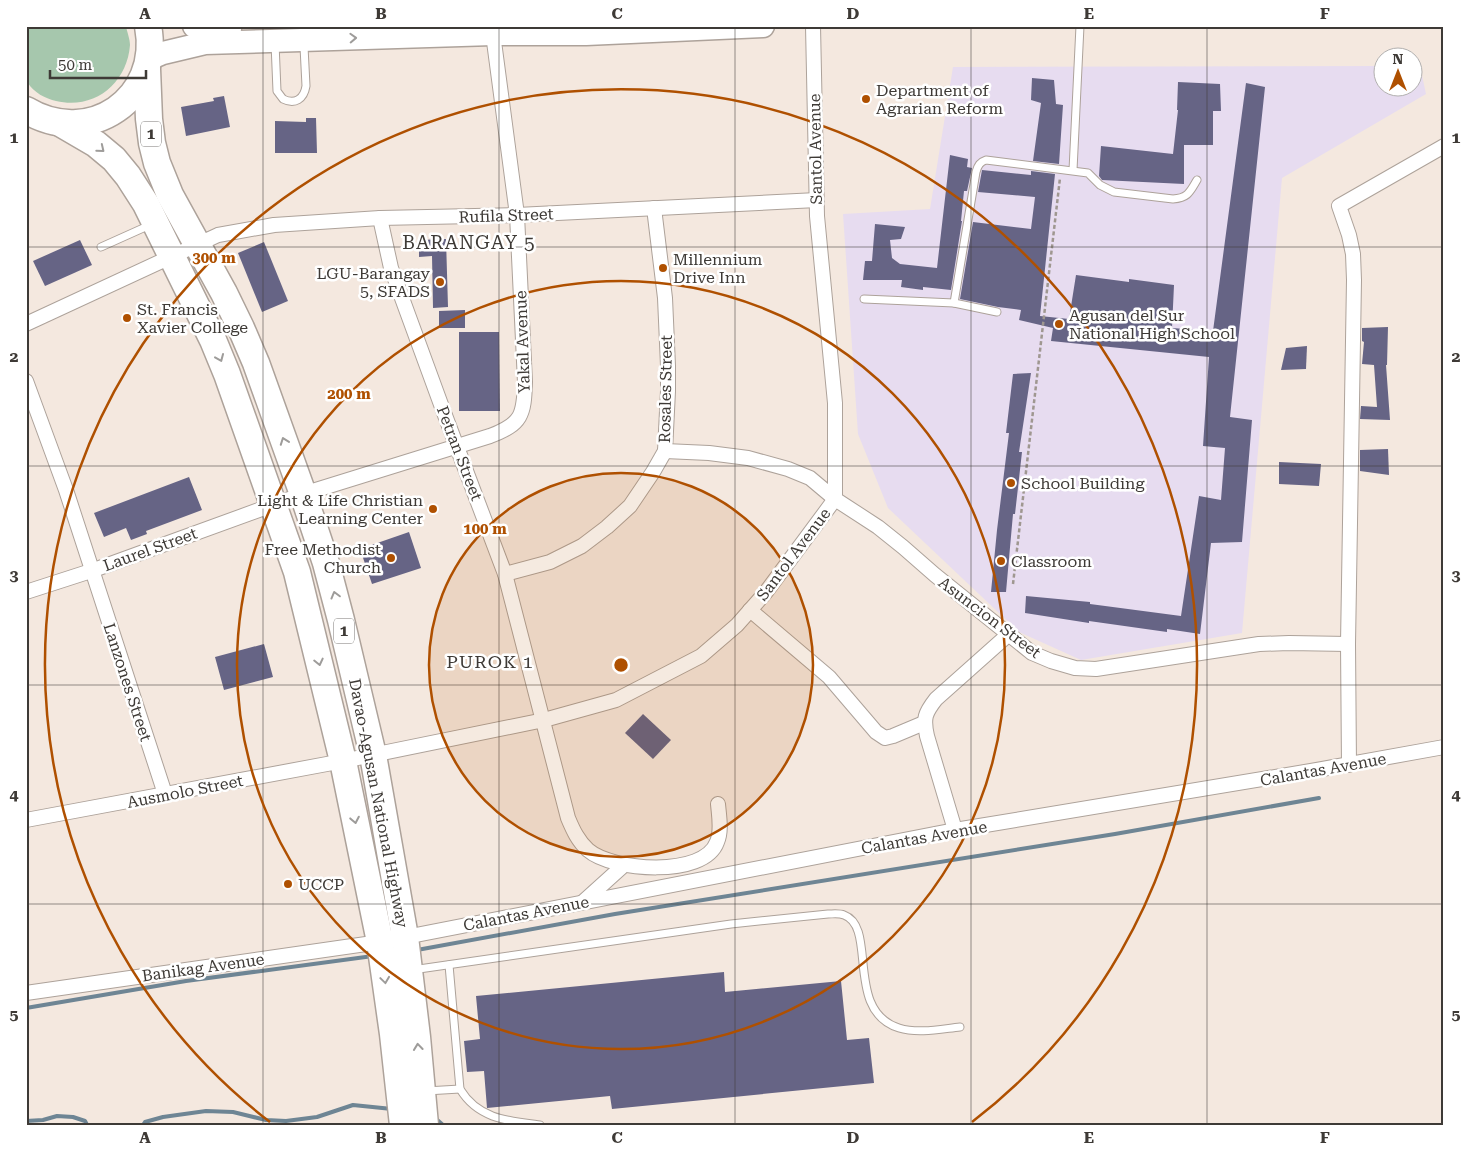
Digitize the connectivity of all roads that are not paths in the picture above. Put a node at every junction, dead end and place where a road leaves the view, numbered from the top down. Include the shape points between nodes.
1 (148, 26) edge
2 (194, 26) edge
3 (328, 26) edge
4 (763, 26) edge
5 (813, 26) edge
6 (1080, 26) edge
7 (619, 29) edge
8 (303, 33) edge
9 (493, 34) junction
10 (274, 40) junction
11 (148, 64) junction
12 (26, 110) edge
13 (60, 123) junction
14 (1444, 146) edge
15 (1073, 170) junction
16 (1198, 180) dead end
17 (817, 200) junction
18 (654, 208) junction
19 (517, 215) junction
20 (380, 218) junction
21 (155, 222) junction
22 (198, 246) junction
23 (101, 247) dead end
24 (172, 257) junction
25 (864, 299) dead end
26 (954, 303) junction
27 (997, 312) dead end
28 (26, 324) edge
29 (26, 382) edge
30 (457, 445) junction
31 (664, 450) junction
32 (303, 494) junction
33 (835, 499) junction
34 (272, 504) junction
35 (91, 571) junction
36 (505, 574) junction
37 (26, 592) edge
38 (750, 610) junction
39 (1009, 634) junction
40 (1348, 644) junction
41 (544, 720) junction
42 (924, 723) junction
43 (1444, 747) edge
44 (373, 755) junction
45 (343, 761) junction
46 (1349, 765) junction
47 (165, 794) junction
48 (718, 804) dead end
49 (26, 820) edge
50 (955, 830) junction
51 (390, 854) junction
52 (362, 860) junction
53 (624, 865) junction
54 (583, 902) junction
55 (405, 936) junction
56 (380, 942) junction
57 (449, 965) junction
58 (410, 970) junction
59 (26, 993) edge
60 (960, 1027) dead end
61 (460, 1089) junction
62 (410, 1093) junction
63 (414, 1124) edge
64 (540, 1125) edge

1 - 11 highway, 1
2 - 8 main road
3 - 8 main road
4 - 7 main road
5 - 17 street, Santol Avenue
6 - 15 lane
7 - 9 main road
8 -> 9 main road
8 - 10 main road
8 - 10 lane via 305,91 301,98 292,102 283,99 277,91
9 - 19 street, Yakal Avenue
10 - 11 main road via 205,43 163,53
11 - 13 highway, 1 via 134,93 113,112 88,122
11 - 22 highway, Davao-Agusan National Highway / 1 via 152,143 170,195
12 - 13 highway, 1
13 -> 21 highway, Davao-Agusan National Highway / 1 via 114,159
14 - 40 street via 1339,206 1353,254 1354,280
15 - 16 lane via 1088,173 1100,185 1114,192 1173,199 1188,194
15 - 26 lane via 981,162
17 - 18 street, Rufila Street
17 - 33 street, Santol Avenue via 835,403
18 - 19 street, Rufila Street
18 - 31 street, Rosales Street via 665,298 668,391
19 - 20 street, Rufila Street
19 - 30 street, Yakal Avenue via 524,404 518,420 506,430
20 - 22 street, Rufila Street via 254,228 218,235
20 - 30 street, Petran Street via 392,268
21 - 23 lane
21 - 24 highway, Davao-Agusan National Highway / 1
22 - 24 street, Rufila Street
32 -> 22 highway, Davao-Agusan National Highway / 1 via 241,328
24 - 28 street, Rufila Street
24 -> 34 highway, Davao-Agusan National Highway / 1 via 227,374
25 - 26 lane
26 - 27 lane
29 - 35 street, Lanzones Street via 66,490
30 - 32 street, Yakal Avenue
30 - 36 street, Petran Street
31 - 33 street, Asuncion Street via 748,458 788,469 810,478
31 - 36 street, Rosales Street via 630,506 607,527 582,546 550,562
32 - 34 street, Yakal Avenue
44 -> 32 highway, Davao-Agusan National Highway / 1 via 326,564
33 - 38 street, Santol Avenue
33 - 39 street, Asuncion Street via 878,527
34 - 35 street, Laurel Street
34 -> 45 highway, Davao-Agusan National Highway / 1 via 297,572
35 - 37 street, Laurel Street
35 - 47 street, Lanzones Street
36 - 41 street, Petran Street
38 - 41 street, Santol Avenue via 737,626 701,656 616,700
38 - 42 street via 829,677 876,732 885,738
39 - 40 street, Asuncion Street via 1032,653 1051,661 1075,668 1096,669 1259,644
39 - 42 street via 936,699 927,710
40 - 46 street
41 - 44 street, Santol Avenue
41 - 53 street, Petran Street via 568,818 577,838 604,860
42 - 50 street
43 - 46 street, Calantas Avenue
44 - 45 street, Ausmolo Street
44 - 51 highway, Davao-Agusan National Highway / 1
45 - 47 street, Ausmolo Street
45 -> 52 highway, Davao-Agusan National Highway / 1
46 - 50 street, Calantas Avenue
47 - 49 street, Ausmolo Street
48 - 53 street, Petran Street via 720,829 717,842 708,855 666,868
50 - 54 street, Calantas Avenue
51 - 52 highway
51 - 55 highway, Davao-Agusan National Highway / 1
52 - 56 highway, Davao-Agusan National Highway / 1
53 - 54 street
54 - 55 street, Calantas Avenue
55 - 56 street, Calantas Avenue
55 - 58 highway, Davao-Agusan National Highway / 1
56 - 59 street, Banikag Avenue
56 -> 62 highway, Davao-Agusan National Highway / 1 via 393,1034
57 - 58 lane
57 - 60 lane via 731,924 843,914 858,929 866,989 881,1018 898,1028 915,1031
57 - 61 lane
62 -> 58 highway, Davao-Agusan National Highway / 1
61 - 62 lane
61 - 64 lane via 482,1112 495,1118
62 - 63 highway, Davao-Agusan National Highway / 1

